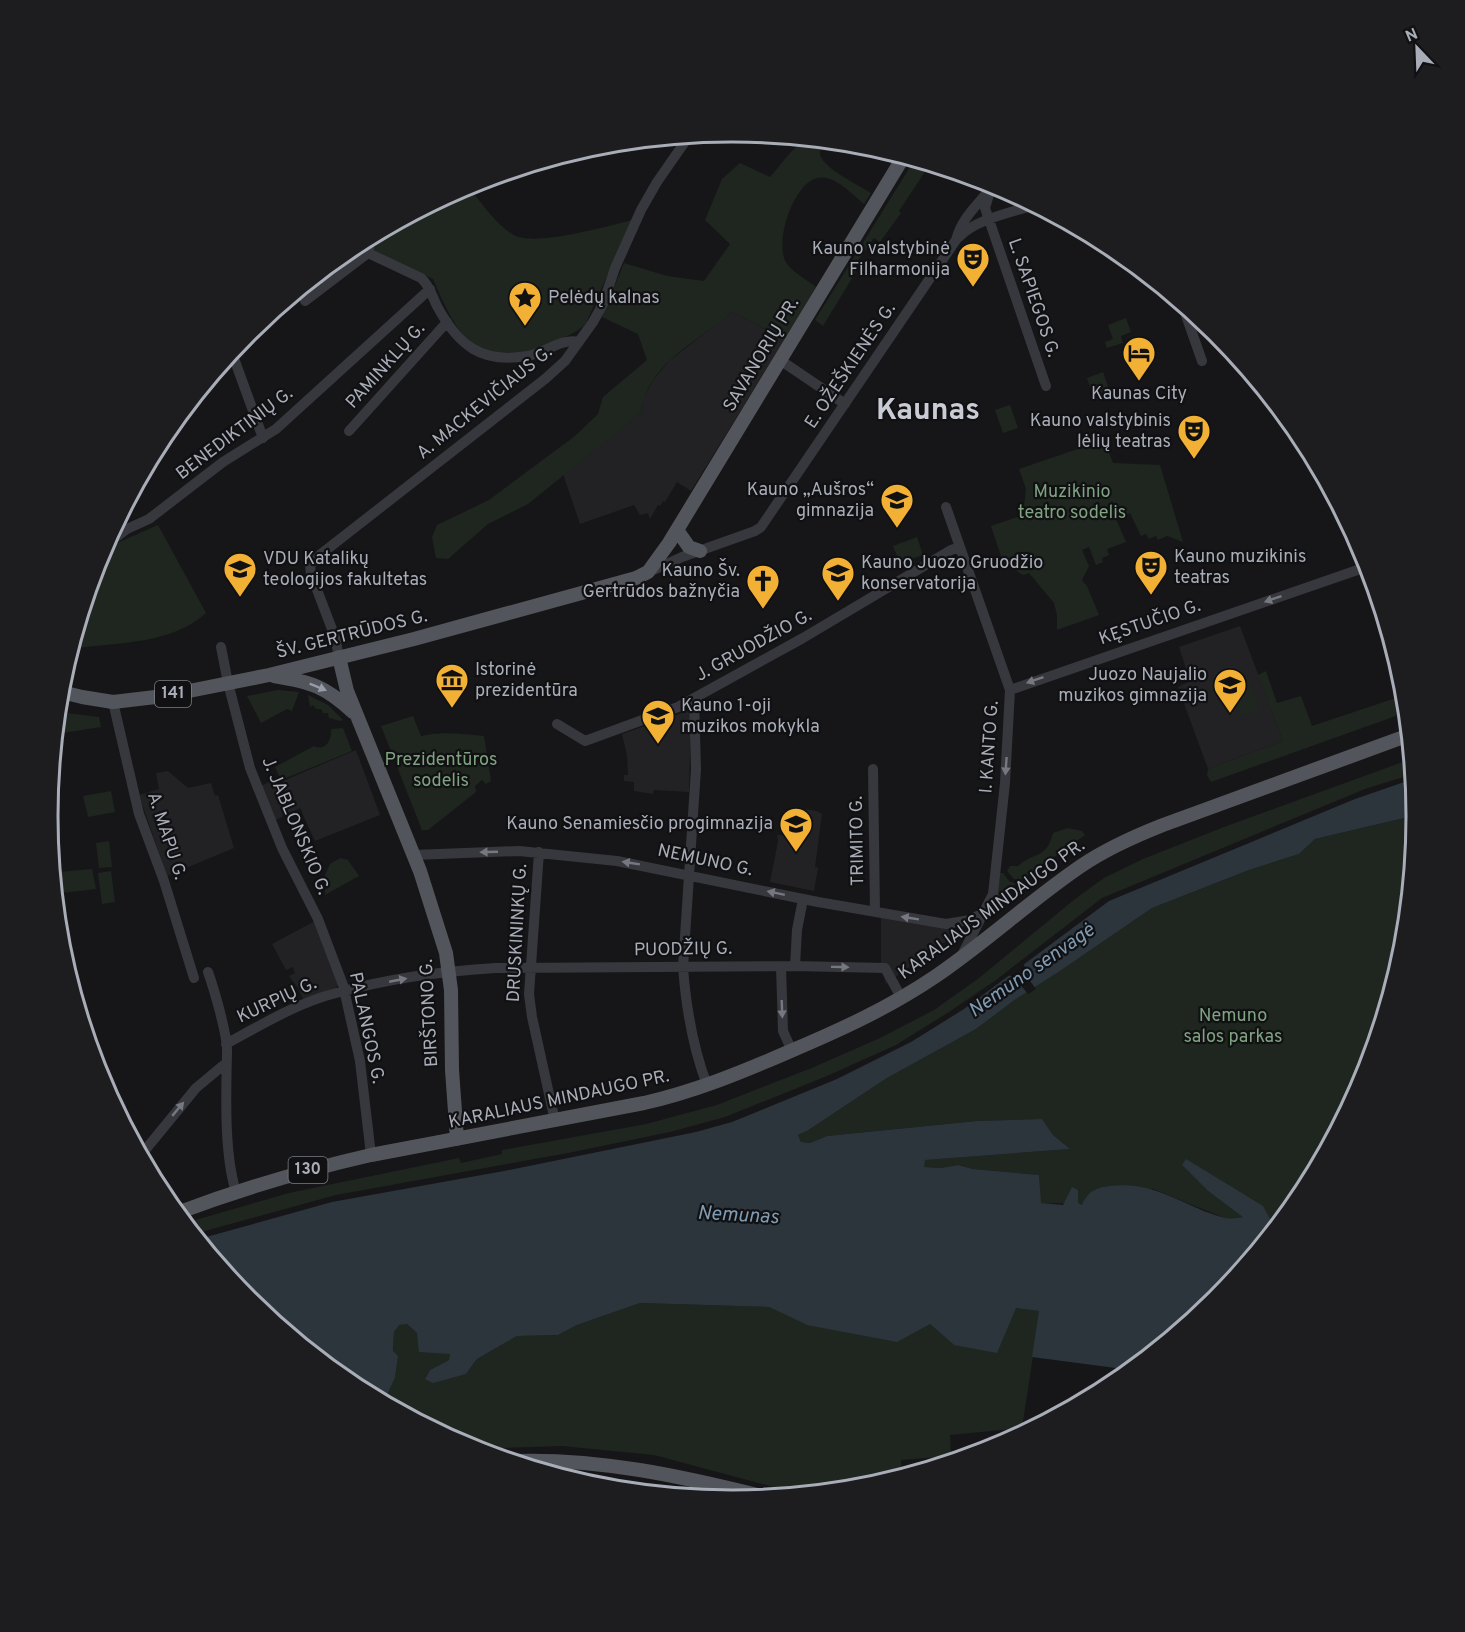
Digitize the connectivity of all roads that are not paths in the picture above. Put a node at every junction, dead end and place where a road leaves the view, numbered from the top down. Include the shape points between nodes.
1 (684, 143) edge
2 (900, 163) edge
3 (988, 192) edge
4 (990, 193) edge
5 (1023, 209) edge
6 (989, 220) junction
7 (956, 240) junction
8 (369, 249) edge
9 (368, 253) junction
10 (430, 289) junction
11 (305, 301) dead end
12 (1187, 318) edge
13 (447, 322) junction
14 (579, 342) junction
15 (780, 360) junction
16 (1202, 361) dead end
17 (235, 362) edge
18 (1046, 386) dead end
19 (845, 404) junction
20 (349, 431) dead end
21 (263, 438) junction
22 (946, 507) dead end
23 (124, 528) edge
24 (677, 530) junction
25 (960, 547) junction
26 (700, 551) junction
27 (1359, 569) edge
28 (648, 572) junction
29 (221, 647) dead end
30 (339, 657) junction
31 (269, 675) junction
32 (228, 683) junction
33 (1010, 690) junction
34 (70, 693) edge
35 (694, 698) junction
36 (113, 702) junction
37 (358, 717) junction
38 (557, 724) dead end
39 (1402, 738) edge
40 (873, 769) dead end
41 (538, 852) junction
42 (413, 855) junction
43 (688, 874) junction
44 (802, 899) junction
45 (875, 912) junction
46 (985, 912) junction
47 (314, 913) joint
48 (962, 956) junction
49 (781, 966) junction
50 (795, 966) junction
51 (683, 967) junction
52 (530, 968) junction
53 (449, 971) junction
54 (208, 972) dead end
55 (194, 978) dead end
56 (345, 991) junction
57 (901, 997) junction
58 (226, 1044) junction
59 (792, 1051) junction
60 (226, 1063) junction
61 (707, 1085) junction
62 (555, 1121) junction
63 (457, 1139) junction
64 (146, 1148) edge
65 (371, 1155) junction
66 (236, 1192) junction
67 (186, 1210) edge
68 (542, 1462) edge
69 (708, 1483) junction
70 (706, 1489) edge
71 (736, 1490) edge

1 - 14 street, A. MACKEVIČIAUS G. via 640,210 603,304
2 - 15 main road, SAVANORIŲ PR.
3 - 7 street, E. OŽEŠKIENĖS G. via 958,230
4 - 6 street, E. OŽEŠKIENĖS G. via 985,208
5 - 6 street
6 - 7 street via 964,231
6 - 18 street, L. SAPIEGOS G.
7 - 19 street, E. OŽEŠKIENĖS G.
8 - 9 street
9 - 10 street via 421,278
9 - 11 street
10 - 13 street
10 - 21 street, BENEDIKTINIŲ G.
12 - 16 street
13 - 14 street via 470,349 489,356 534,355 564,341
13 - 20 street, PAMINKLŲ G.
14 - 30 street, A. MACKEVIČIAUS G. via 545,380 310,565
15 - 19 street
15 - 24 main road, SAVANORIŲ PR.
17 - 21 street
19 - 26 street, E. OŽEŠKIENĖS G. via 768,518 755,531
21 - 23 street, BENEDIKTINIŲ G. via 223,462 149,519
22 - 25 street, I. KANTO G.
24 - 26 main road via 689,547
24 - 28 main road, SAVANORIŲ PR.
25 - 33 street, I. KANTO G.
25 - 35 street, J. GRUODŽIO G.
26 - 28 street
27 -> 33 street, KĘSTUČIO G.
28 - 30 main road, ŠV. GERTRŪDOS G. / 141
29 - 32 street, J. JABLONSKIO G.
30 - 31 main road, ŠV. GERTRŪDOS G. / 141
30 - 37 main road, BIRŠTONO G.
31 - 32 main road, ŠV. GERTRŪDOS G. / 141
31 -> 37 main road via 326,690
32 - 36 main road, ŠV. GERTRŪDOS G. / 141
32 - 47 street, J. JABLONSKIO G. via 250,768 282,848
33 -> 46 street, I. KANTO G. via 993,894
34 - 36 main road, ŠV. GERTRŪDOS G. / 141
35 - 38 street, J. GRUODŽIO G. via 585,741
35 - 43 street via 696,769
36 - 55 street, A. MAPU G. via 139,814
37 - 42 main road, BIRŠTONO G.
39 - 48 main road, KARALIAUS MINDAUGO PR. via 1133,838 1082,865
40 - 45 street, TRIMITO G.
41 -> 42 street, NEMUNO G.
43 -> 41 street, NEMUNO G.
41 - 52 street, DRUSKININKŲ G.
42 - 53 main road, BIRŠTONO G.
44 -> 43 street, NEMUNO G.
43 - 51 street
44 - 45 street, NEMUNO G.
44 - 50 street
46 -> 45 street, NEMUNO G. via 970,920 946,924
46 - 48 street, I. KANTO G.
47 - 56 street, PALANGOS G.
48 - 57 main road, KARALIAUS MINDAUGO PR.
49 - 50 street, PUODŽIŲ G.
49 - 51 street, PUODŽIŲ G.
49 -> 59 street via 783,1030
50 -> 57 street, PUODŽIŲ G. via 885,968
51 - 52 street, PUODŽIŲ G.
51 - 61 street via 685,994
52 - 53 street, PUODŽIŲ G.
52 - 62 street, DRUSKININKŲ G. via 532,1017
56 -> 53 street, KURPIŲ G.
53 - 63 main road, BIRŠTONO G.
54 - 58 street
56 - 58 street, KURPIŲ G. via 312,1001
56 - 65 street, PALANGOS G. via 360,1060
57 - 59 main road, KARALIAUS MINDAUGO PR.
58 - 60 street
59 - 61 main road, KARALIAUS MINDAUGO PR.
64 -> 60 street via 196,1088
60 - 66 street via 229,1160
61 - 62 main road, KARALIAUS MINDAUGO PR. via 657,1100
62 - 63 main road, KARALIAUS MINDAUGO PR.
63 - 65 main road, KARALIAUS MINDAUGO PR. / 130
65 - 66 main road, KARALIAUS MINDAUGO PR. / 130
66 - 67 main road, KARALIAUS MINDAUGO PR. / 130
68 - 69 main road via 597,1464
69 - 70 street
69 - 71 main road

